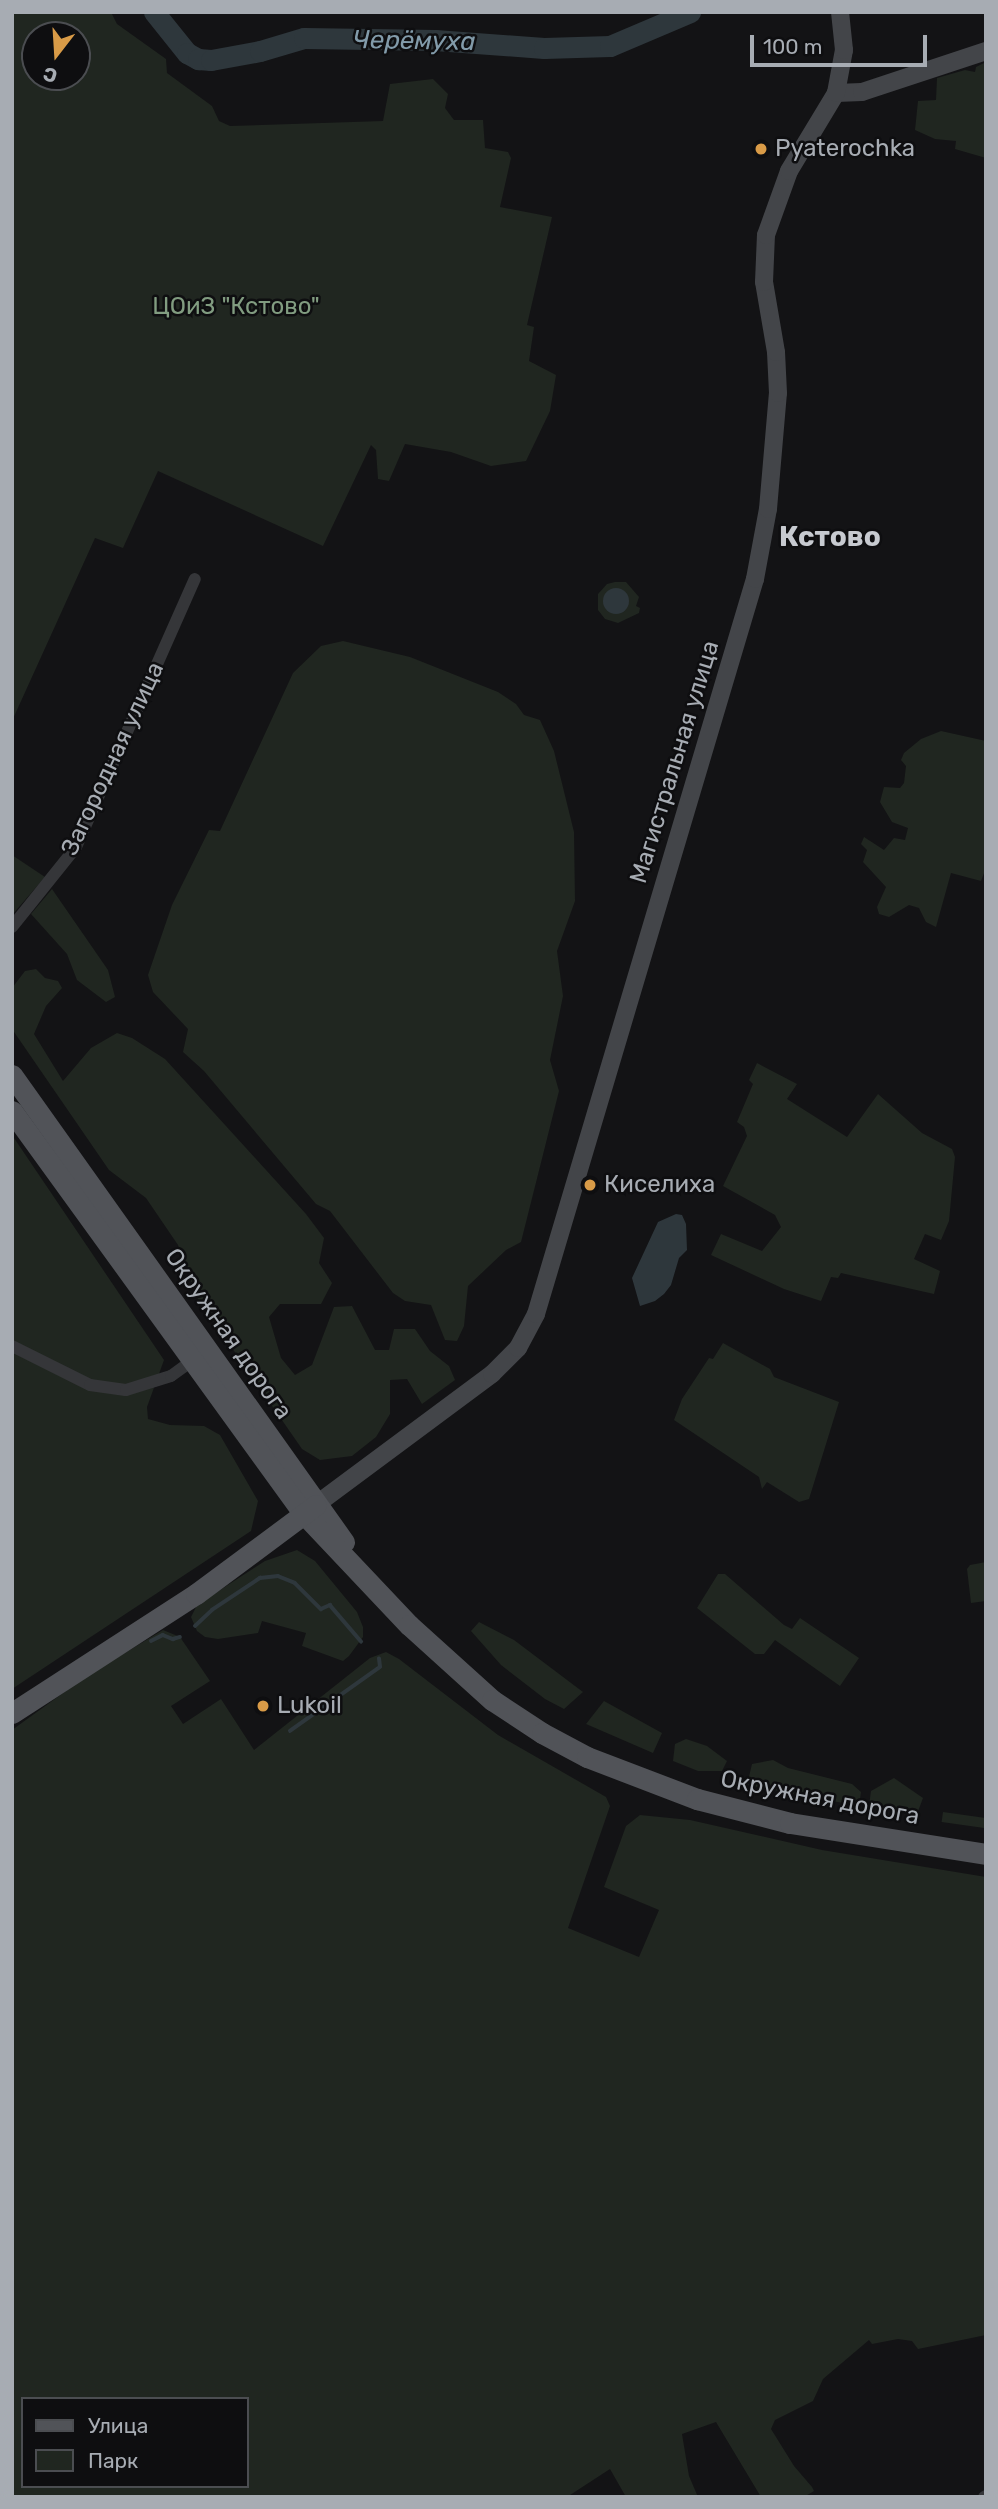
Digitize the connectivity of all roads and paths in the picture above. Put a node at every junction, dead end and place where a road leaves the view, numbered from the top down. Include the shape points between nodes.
1 (840, 12) edge
2 (986, 51) edge
3 (836, 93) junction
4 (195, 579) dead end
5 (12, 927) edge
6 (12, 1075) edge
7 (12, 1111) edge
8 (12, 1346) edge
9 (193, 1360) junction
10 (311, 1509) junction
11 (12, 1713) edge
12 (986, 1854) edge

1 - 3 main road via 844,50
2 - 3 main road via 862,92
3 - 10 main road, Магистральная улица via 789,171 766,235 764,282 778,393 768,509 752,590 536,1314 518,1348 492,1374
4 - 5 street, Загородная улица via 76,848
6 - 10 main road, Окружная дорога
7 - 9 main road, Окружная дорога
8 - 9 street via 90,1385 126,1390 171,1376
9 - 10 main road, Окружная дорога
10 - 11 main road via 196,1594
10 - 12 main road, Окружная дорога via 405,1621 462,1675 562,1744 641,1780 756,1816

